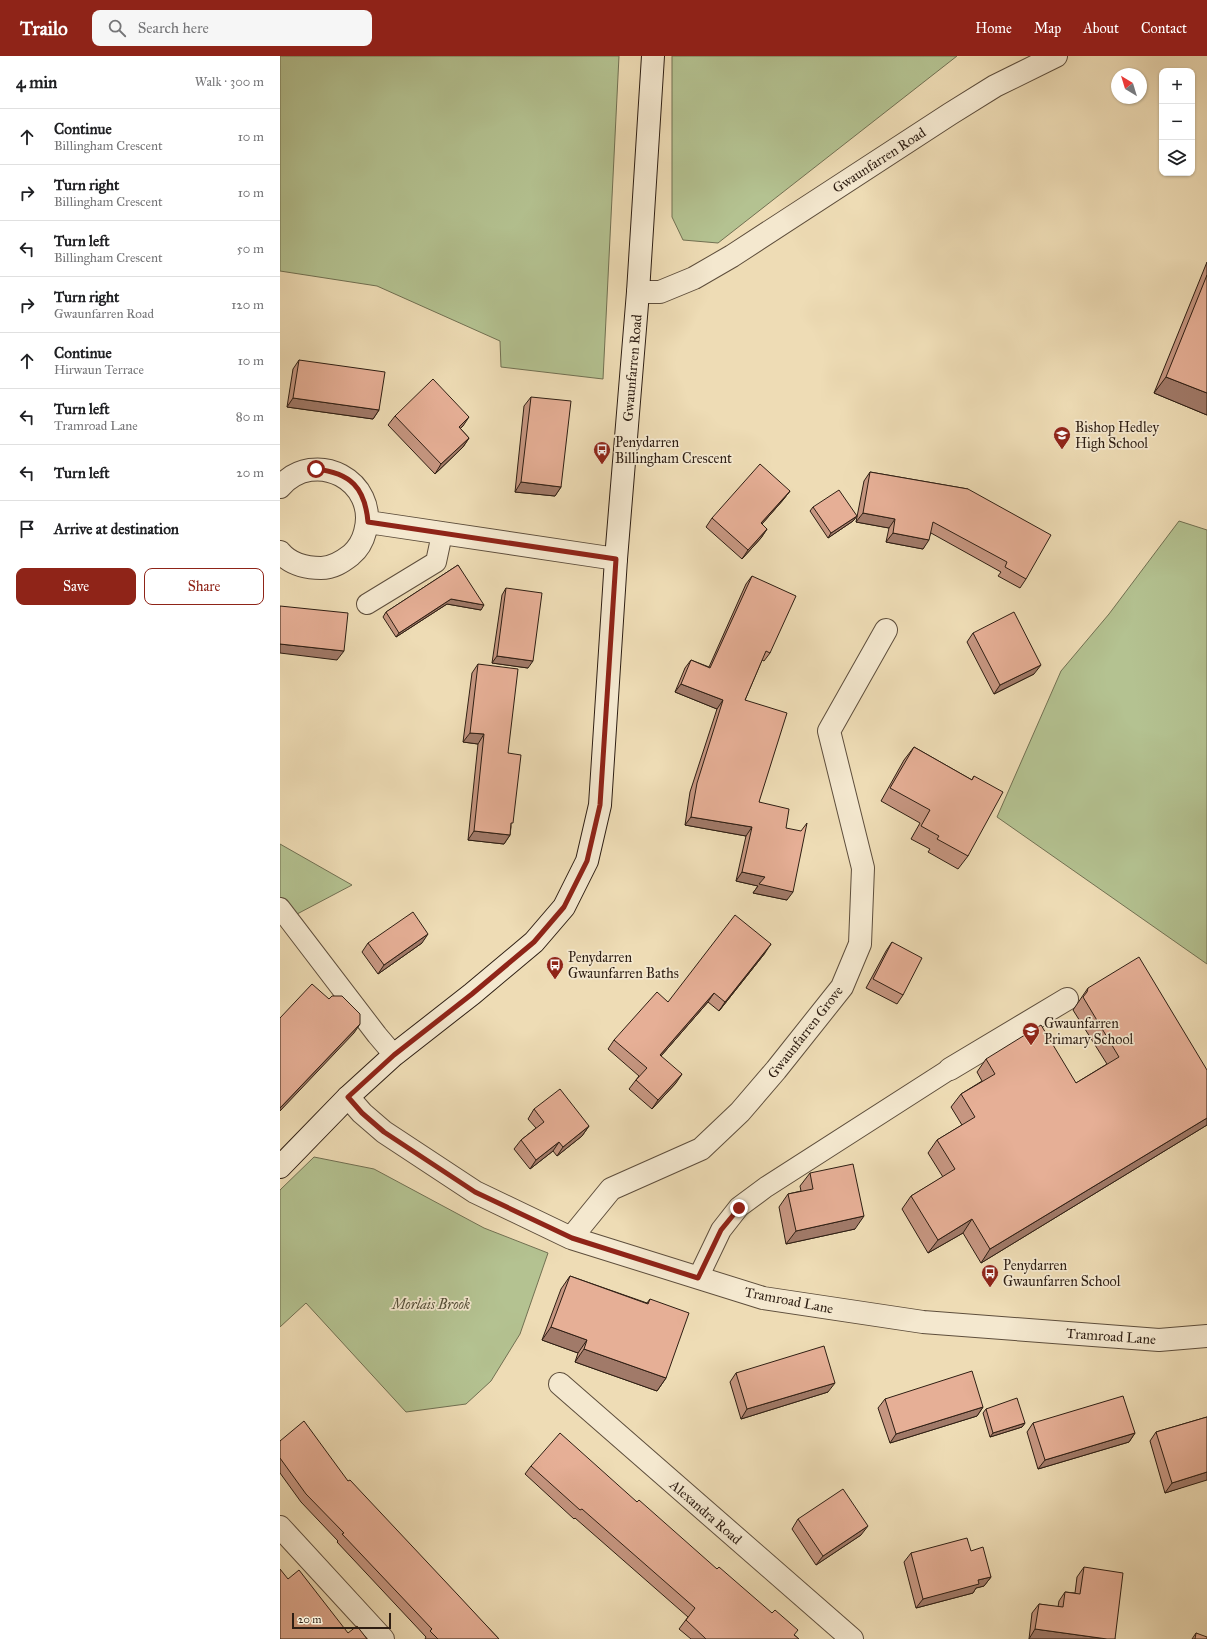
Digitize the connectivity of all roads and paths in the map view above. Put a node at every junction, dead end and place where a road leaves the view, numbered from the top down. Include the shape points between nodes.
1 (653, 56) edge
2 (1056, 56) edge
3 (638, 292) junction
4 (280, 487) edge
5 (368, 522) junction
6 (442, 534) junction
7 (280, 552) edge
8 (616, 559) junction
9 (367, 604) dead end
10 (886, 630) dead end
11 (280, 908) edge
12 (1067, 999) dead end
13 (394, 1055) junction
14 (950, 1068) joint
15 (348, 1097) junction
16 (280, 1167) edge
17 (572, 1238) junction
18 (698, 1278) junction
19 (1207, 1336) edge
20 (560, 1384) dead end
21 (280, 1527) edge
22 (383, 1639) edge
23 (852, 1639) edge

1 - 3 street, Gwaunfarren Road
2 - 3 street, Gwaunfarren Road via 995,86 739,252 694,278 660,292
3 - 8 street, Gwaunfarren Road
4 - 5 street via 300,472 316,469 333,471 348,479 359,491 366,506
5 - 6 street
5 - 7 street via 364,538 355,552 342,563 326,568 310,568 295,563
6 - 8 street
6 - 9 lane via 436,562
8 - 13 street, Gwaunfarren Road via 600,805 587,861 564,907 534,942
10 - 17 street, Gwaunfarren Grove via 828,731 863,868 860,944 842,987 740,1112 701,1149 612,1189
11 - 13 lane
12 - 14 street
13 - 15 street, Gwaunfarren Road
14 - 18 lane via 773,1183 739,1208 721,1230
15 - 16 street, Gwaunfarren Road
15 - 17 street, Tramroad Lane via 384,1132 475,1192
17 - 18 street, Tramroad Lane
18 - 19 street, Tramroad Lane via 763,1298 923,1322 1159,1340
20 - 23 street, Alexandra Road
21 - 22 street

